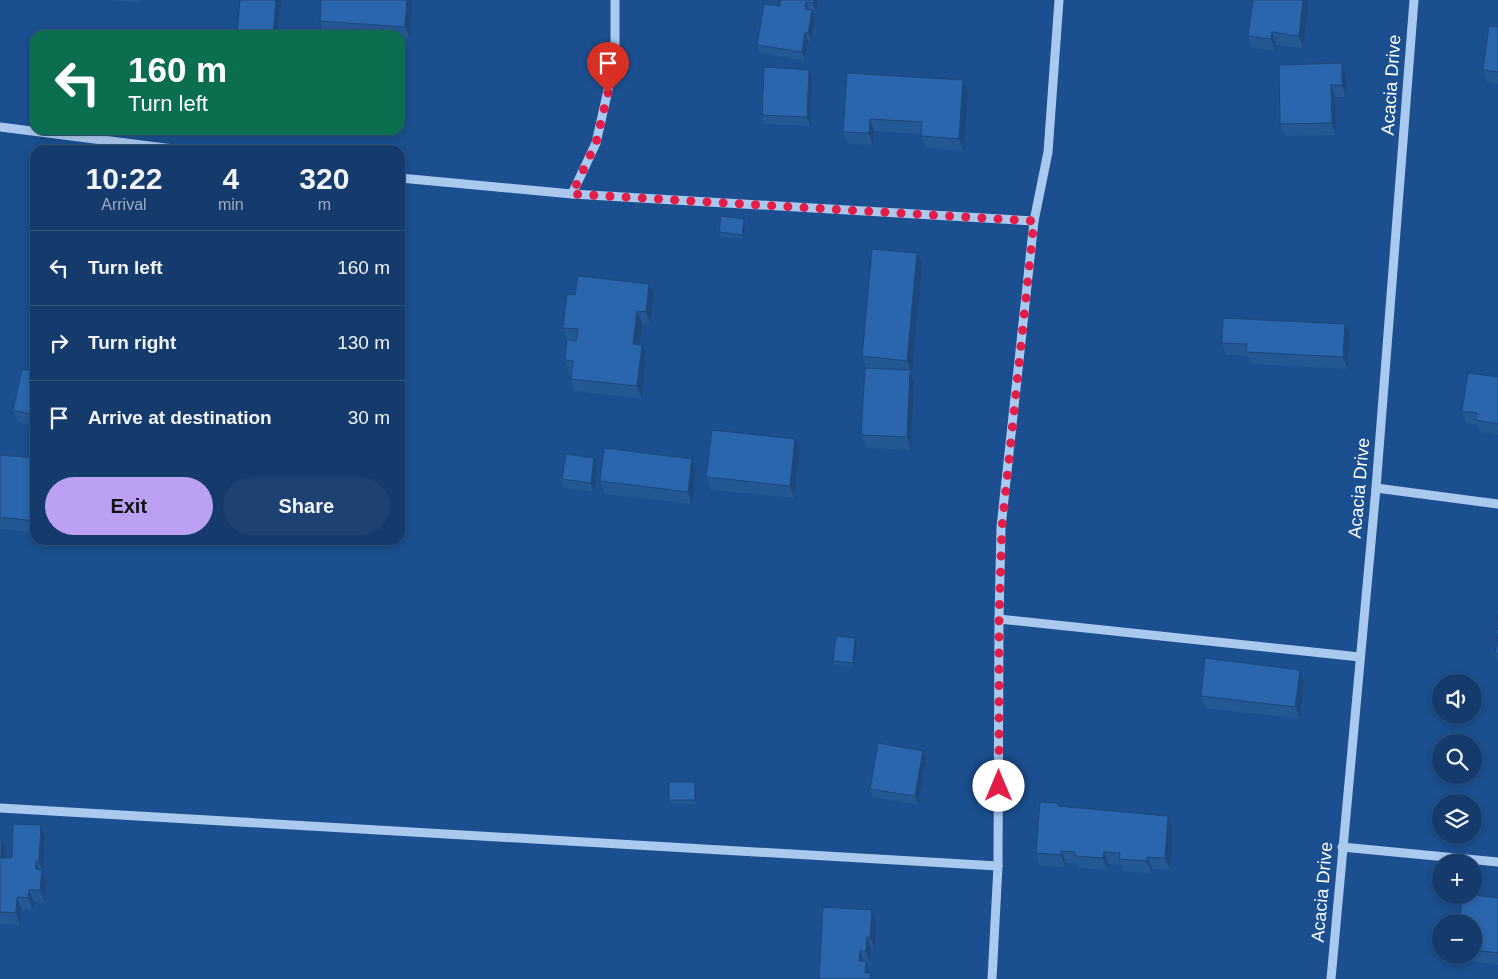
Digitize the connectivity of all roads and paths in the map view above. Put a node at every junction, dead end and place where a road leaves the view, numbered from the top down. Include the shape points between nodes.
1 (615, 0) edge
2 (1059, 0) edge
3 (1414, 0) edge
4 (0, 127) edge
5 (30, 131) edge
6 (63, 135) edge
7 (142, 145) edge
8 (405, 178) edge
9 (572, 194) junction
10 (1034, 221) junction
11 (1376, 488) junction
12 (1498, 504) edge
13 (999, 619) junction
14 (1360, 657) junction
15 (0, 808) edge
16 (1342, 847) junction
17 (1498, 862) edge
18 (998, 866) junction
19 (992, 979) edge
20 (1331, 979) edge

1 - 9 street via 616,59 596,143
2 - 10 street via 1048,152
3 - 11 street, Acacia Drive
4 - 5 street
6 - 7 street
8 - 9 street
9 - 10 street
10 - 13 street via 1002,527
11 - 12 street
11 - 14 street, Acacia Drive
13 - 14 street
13 - 18 street
14 - 16 street, Acacia Drive
15 - 18 street
16 - 17 street
16 - 20 street, Acacia Drive
18 - 19 street

